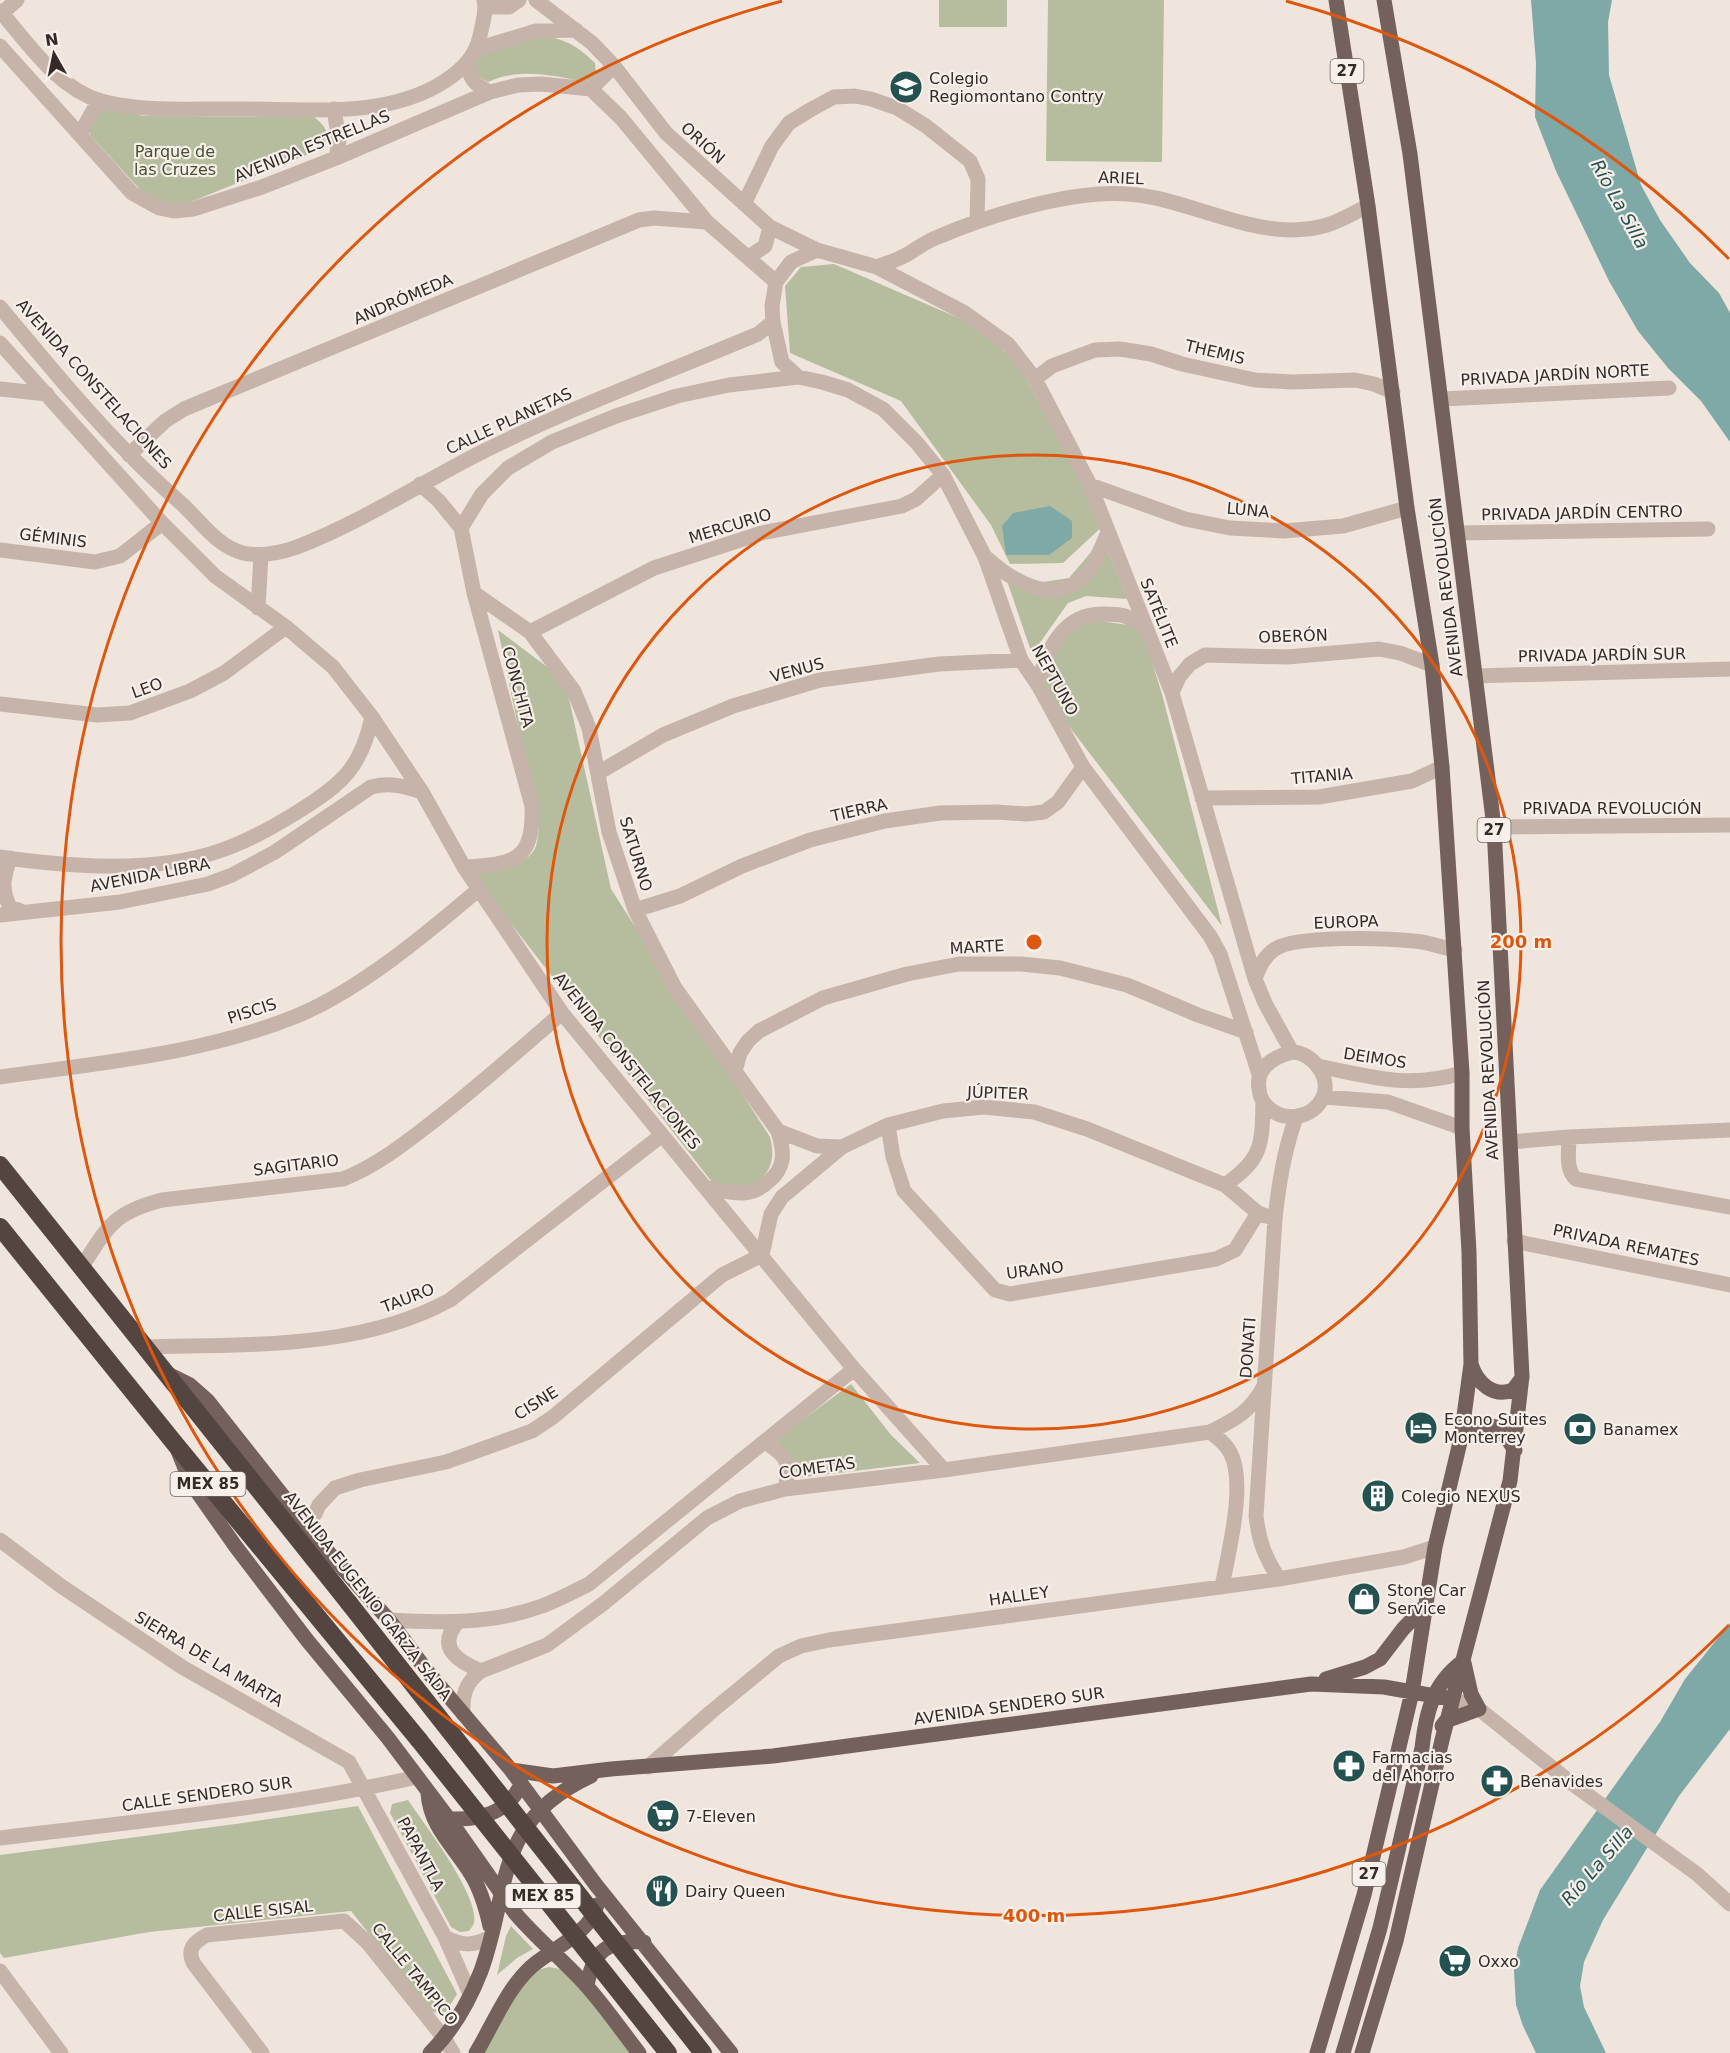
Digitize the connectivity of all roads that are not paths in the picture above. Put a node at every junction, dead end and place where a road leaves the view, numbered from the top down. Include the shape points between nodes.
1 (16, 0) edge
2 (519, 0) edge
3 (536, 0) edge
4 (1336, 0) edge
5 (1384, 0) edge
6 (485, 4) edge
7 (1, 12) edge
8 (576, 30) junction
9 (0, 46) edge
10 (477, 49) junction
11 (467, 63) junction
12 (6, 65) edge
13 (614, 66) junction
14 (591, 89) junction
15 (490, 92) junction
16 (99, 100) junction
17 (334, 109) junction
18 (80, 134) junction
19 (336, 158) junction
20 (744, 204) junction
21 (1368, 206) junction
22 (977, 221) junction
23 (706, 222) junction
24 (770, 227) junction
25 (817, 250) junction
26 (749, 257) junction
27 (877, 267) junction
28 (776, 282) junction
29 (0, 307) edge
30 (773, 322) junction
31 (0, 343) edge
32 (798, 377) junction
33 (1035, 379) junction
34 (1669, 388) dead end
35 (0, 389) edge
36 (1393, 392) junction
37 (47, 394) junction
38 (1442, 399) junction
39 (129, 455) junction
40 (943, 475) junction
41 (420, 484) junction
42 (1090, 485) junction
43 (1407, 508) junction
44 (162, 524) junction
45 (462, 528) junction
46 (1708, 529) dead end
47 (1108, 532) junction
48 (1457, 534) junction
49 (0, 550) edge
50 (261, 555) junction
51 (986, 557) junction
52 (474, 593) junction
53 (258, 608) junction
54 (286, 627) junction
55 (1146, 627) junction
56 (530, 632) junction
57 (1021, 660) junction
58 (1432, 665) junction
59 (1730, 669) edge
60 (1474, 676) junction
61 (1038, 685) junction
62 (1172, 693) junction
63 (0, 704) edge
64 (372, 717) junction
65 (1083, 767) junction
66 (1442, 767) junction
67 (598, 773) junction
68 (422, 792) junction
69 (1202, 798) junction
70 (1730, 825) edge
71 (1494, 827) junction
72 (5, 858) edge
73 (464, 867) junction
74 (478, 890) junction
75 (635, 910) junction
76 (21, 911) junction
77 (0, 915) edge
78 (1455, 950) junction
79 (1255, 979) junction
80 (562, 1013) junction
81 (1246, 1032) junction
82 (1292, 1052) junction
83 (1318, 1066) junction
84 (735, 1071) junction
85 (1462, 1073) junction
86 (1259, 1074) junction
87 (0, 1077) edge
88 (1324, 1097) junction
89 (1263, 1103) junction
90 (1296, 1117) junction
91 (888, 1125) junction
92 (1462, 1128) junction
93 (1730, 1130) edge
94 (778, 1131) junction
95 (662, 1135) junction
96 (1569, 1137) junction
97 (1510, 1142) junction
98 (842, 1147) junction
99 (0, 1165) edge
100 (1226, 1185) junction
101 (707, 1188) junction
102 (1730, 1207) edge
103 (1258, 1213) junction
104 (1275, 1219) junction
105 (0, 1227) edge
106 (1514, 1241) junction
107 (762, 1255) junction
108 (81, 1268) junction
109 (1730, 1285) edge
110 (146, 1347) junction
111 (1471, 1364) junction
112 (854, 1369) junction
113 (167, 1374) junction
114 (1522, 1376) junction
115 (1264, 1386) junction
116 (1210, 1432) junction
117 (1461, 1438) junction
118 (765, 1442) junction
119 (176, 1445) junction
120 (1515, 1450) junction
121 (944, 1470) junction
122 (785, 1489) junction
123 (304, 1524) junction
124 (0, 1540) edge
125 (1435, 1547) junction
126 (1278, 1579) junction
127 (1222, 1587) junction
128 (1426, 1605) junction
129 (389, 1620) junction
130 (457, 1623) junction
131 (1463, 1660) junction
132 (481, 1671) junction
133 (1311, 1684) junction
134 (1413, 1692) junction
135 (1432, 1695) junction
136 (1452, 1699) junction
137 (1479, 1709) junction
138 (463, 1714) junction
139 (1446, 1721) junction
140 (1422, 1749) junction
141 (648, 1767) junction
142 (611, 1769) junction
143 (511, 1770) junction
144 (417, 1777) junction
145 (521, 1784) junction
146 (365, 1789) junction
147 (428, 1793) junction
148 (541, 1810) junction
149 (449, 1819) junction
150 (557, 1833) junction
151 (0, 1838) edge
152 (510, 1858) junction
153 (596, 1884) junction
154 (501, 1890) junction
155 (1724, 1892) edge
156 (1730, 1904) edge
157 (344, 1922) joint
158 (490, 1934) junction
159 (445, 1937) junction
160 (644, 1942) junction
161 (554, 1951) junction
162 (0, 1971) edge
163 (587, 1986) junction
164 (470, 1994) junction
165 (444, 2038) junction
166 (61, 2053) edge
167 (262, 2053) edge
168 (430, 2053) edge
169 (453, 2053) edge
170 (476, 2053) edge
171 (639, 2053) edge
172 (668, 2053) edge
173 (703, 2053) edge
174 (731, 2053) edge
175 (1317, 2053) edge
176 (1343, 2053) edge
177 (1362, 2053) edge

1 - 7 street
2 - 6 street via 509,7
3 - 8 street, ORIÓN
4 - 21 main road, AVENIDA REVOLUCIÓN / 27
5 - 38 main road, AVENIDA REVOLUCIÓN / 27 via 1410,154
6 - 10 street
7 - 16 street, AVENIDA ESTRELLAS via 54,72
8 - 10 street via 536,31
8 - 13 street, ORIÓN
9 - 12 street, AVENIDA ESTRELLAS
10 - 11 street
11 - 15 street via 472,80
11 - 17 street, AVENIDA ESTRELLAS via 432,89 413,97 381,105
12 - 18 street, AVENIDA ESTRELLAS
13 - 14 street
13 - 20 street, ORIÓN via 666,133
14 - 15 street, AVENIDA ESTRELLAS via 541,84
14 - 23 street via 621,118
15 - 19 street, AVENIDA ESTRELLAS
16 - 17 street, AVENIDA ESTRELLAS via 136,108
16 - 18 street
17 - 19 street via 339,141
18 - 19 street, AVENIDA ESTRELLAS via 132,192 159,208 174,211 262,187
20 - 22 street via 772,146 789,123 834,97 855,96 897,108 970,161 978,179
20 - 24 street, ORIÓN
21 - 22 street, ARIEL via 1327,225 1296,229 1260,227 1165,198 1087,194
21 - 36 main road, AVENIDA REVOLUCIÓN / 27
22 - 27 street, ARIEL
23 - 26 street
23 - 39 street, ANDRÓMEDA via 639,220 184,409
24 - 25 street, ORIÓN
24 - 26 street via 765,246
25 - 27 street, ORIÓN
25 - 28 street via 791,262
26 - 28 street
27 - 33 street, SATÉLITE via 965,313 1008,344
28 - 30 street
29 - 39 street, AVENIDA CONSTELACIONES
30 - 32 street via 782,362
30 - 41 street, CALLE PLANETAS via 758,334 544,423
31 - 37 street, AVENIDA CONSTELACIONES
32 - 40 street, NEPTUNO via 848,390 883,409
32 - 45 street via 677,396 552,442 508,468 482,494
33 - 36 street, THEMIS via 1052,366 1095,350 1120,349 1255,380 1355,380
33 - 42 street, SATÉLITE
34 - 38 street, PRIVADA JARDÍN NORTE
35 - 37 street
36 - 43 main road, AVENIDA REVOLUCIÓN / 27
37 - 44 street, AVENIDA CONSTELACIONES
38 - 48 main road, AVENIDA REVOLUCIÓN / 27
39 - 50 street, AVENIDA CONSTELACIONES via 225,546
40 - 51 street, NEPTUNO
40 - 56 street, MERCURIO via 902,507 762,533 654,568
41 - 45 street, CONCHITA
41 - 50 street, CALLE PLANETAS via 371,514 314,540
42 - 43 street, LUNA via 1185,519 1230,528 1284,531 1343,526
42 - 47 street, SATÉLITE
43 - 58 main road, AVENIDA REVOLUCIÓN / 27
44 - 49 street, GÉMINIS via 120,556 95,562
44 - 53 street, AVENIDA CONSTELACIONES via 215,576
45 - 52 street, CONCHITA
46 - 48 street, PRIVADA JARDÍN CENTRO
47 - 51 street via 1090,568 1068,587 1031,587 1003,573
47 - 55 street, SATÉLITE
48 - 60 main road, AVENIDA REVOLUCIÓN / 27
50 - 53 street
51 - 57 street, NEPTUNO
52 - 56 street, SATURNO
52 - 73 street, CONCHITA via 532,806 533,826 530,843 510,861
53 - 54 street, AVENIDA CONSTELACIONES
54 - 63 street, LEO via 224,674 130,713 97,715
54 - 64 street, AVENIDA CONSTELACIONES via 333,667
55 - 61 street via 1124,616 1108,614 1074,621 1053,645
55 - 62 street, SATÉLITE
56 - 67 street, SATURNO via 574,691 589,728
57 - 61 street, NEPTUNO
57 - 67 street, VENUS via 939,664 820,680 733,706 663,735
58 - 62 street, OBERÓN via 1379,649 1287,657 1204,656 1190,664
58 - 66 main road, AVENIDA REVOLUCIÓN / 27
59 - 60 street, PRIVADA JARDÍN SUR
60 - 71 main road, AVENIDA REVOLUCIÓN / 27
61 - 65 street, NEPTUNO
62 - 69 street, SATÉLITE
64 - 68 street, AVENIDA CONSTELACIONES
64 - 72 street, AVENIDA LIBRA via 368,738 348,774 279,823 222,850 171,862 96,867
65 - 75 street, TIERRA via 1058,802 1044,812 940,813 885,821 810,840 742,866 680,897
65 - 81 street, NEPTUNO via 1210,936 1220,954
66 - 69 street, TITANIA via 1412,781 1319,796
66 - 78 main road, AVENIDA REVOLUCIÓN / 27
67 - 75 street, SATURNO via 609,832
68 - 73 street, AVENIDA CONSTELACIONES
68 - 76 street, AVENIDA LIBRA via 387,783 371,787 275,852 207,884 120,902
69 - 79 street, SATÉLITE
70 - 71 street, PRIVADA REVOLUCIÓN
71 - 97 main road, AVENIDA REVOLUCIÓN / 27
72 - 76 street via 3,892 10,907
73 - 74 street, AVENIDA CONSTELACIONES
74 - 80 street, AVENIDA CONSTELACIONES
74 - 87 street, PISCIS via 402,952 343,992 301,1014 253,1032 151,1056
75 - 84 street, SATURNO via 675,988
76 - 77 street, AVENIDA LIBRA
78 - 79 street, EUROPA via 1416,941 1381,939 1287,943 1274,949 1262,962
78 - 85 main road, AVENIDA REVOLUCIÓN / 27
79 - 82 street, SATÉLITE
80 - 95 street, AVENIDA CONSTELACIONES
80 - 108 street, SAGITARIO via 477,1087 364,1171 343,1179 139,1206 108,1227
81 - 84 street, MARTE via 1127,985 1060,968 958,964 823,998 759,1031 740,1053
81 - 86 street, NEPTUNO
82 - 83 street via 1308,1056
82 - 86 street via 1271,1061
83 - 85 street, DEIMOS via 1394,1082 1429,1081
83 - 88 street via 1325,1086
84 - 94 street, SATURNO
85 - 92 main road, AVENIDA REVOLUCIÓN / 27
86 - 89 street
88 - 90 street via 1316,1108
88 - 92 street via 1388,1102
89 - 90 street via 1287,1117
89 - 100 street via 1258,1152 1253,1163
90 - 104 street, DONATI via 1279,1175
91 - 98 street, JÚPITER
91 - 100 street, JÚPITER via 943,1111 984,1107 1034,1112
91 - 103 street, URANO via 904,1191 995,1290 1011,1294 1216,1259 1235,1250
92 - 111 main road, AVENIDA REVOLUCIÓN / 27
93 - 96 street
94 - 98 street via 817,1146
94 - 101 street, SATURNO via 783,1159 764,1186 741,1194
95 - 101 street, AVENIDA CONSTELACIONES
95 - 110 street, TAURO via 450,1300 425,1314 391,1326 300,1341
96 - 97 street
96 - 102 street via 1570,1174 1576,1179
97 - 106 main road, AVENIDA REVOLUCIÓN / 27
98 - 107 street, JÚPITER via 782,1197 771,1215
99 - 108 highway, AVENIDA EUGENIO GARZA SADA / MEX 85
100 - 103 street, JÚPITER
101 - 107 street, AVENIDA CONSTELACIONES
103 - 104 street, JÚPITER
104 - 115 street, DONATI
105 - 119 highway, MEX 85
106 - 109 street, PRIVADA REMATES
106 - 114 main road, AVENIDA REVOLUCIÓN / 27
107 - 112 street, AVENIDA CONSTELACIONES
107 - 123 street, CISNE via 722,1275 553,1418 532,1431 446,1462 344,1484 319,1504
108 - 110 highway, AVENIDA EUGENIO GARZA SADA / MEX 85
110 - 113 highway, AVENIDA EUGENIO GARZA SADA / MEX 85
111 - 114 main road via 1478,1380 1493,1390 1514,1390
111 - 117 main road, AVENIDA REVOLUCIÓN / 27
112 - 118 street, COMETAS
112 - 121 street, AVENIDA CONSTELACIONES
113 - 123 main road via 190,1385 207,1400
113 - 173 highway, AVENIDA EUGENIO GARZA SADA / MEX 85, bridge
114 - 120 main road, AVENIDA REVOLUCIÓN / 27
115 - 116 street, COMETAS via 1244,1414
115 - 126 street, DONATI via 1256,1516 1264,1555
116 - 121 street, COMETAS
116 - 127 street via 1231,1453 1237,1481 1234,1526
117 - 120 main road via 1481,1427 1499,1428
117 - 125 main road, AVENIDA REVOLUCIÓN / 27
118 - 122 street via 787,1460
118 - 130 street, COMETAS via 589,1584 542,1606 508,1616
119 - 144 main road via 191,1483 236,1547
119 - 172 highway, MEX 85, bridge via 419,1740
120 - 131 main road, AVENIDA REVOLUCIÓN / 27
121 - 122 street, COMETAS
122 - 132 street, COMETAS via 740,1501 707,1518 547,1645
123 - 129 main road
124 - 146 street, SIERRA DE LA MARTA via 182,1667 349,1762
125 - 126 street, HALLEY via 1404,1557
125 - 128 main road, AVENIDA REVOLUCIÓN / 27
126 - 127 street, HALLEY
127 - 141 street, HALLEY via 801,1646 779,1656
128 - 133 main road via 1373,1664
128 - 134 main road, AVENIDA REVOLUCIÓN / 27
129 - 130 street, COMETAS
129 - 138 main road
130 - 132 street via 449,1638 453,1654
131 - 135 main road
131 - 136 main road, AVENIDA REVOLUCIÓN / 27
131 - 137 main road
132 - 138 street via 464,1692
133 - 134 main road, AVENIDA SENDERO SUR
133 - 141 main road, AVENIDA SENDERO SUR via 773,1756
134 - 135 main road, AVENIDA SENDERO SUR
134 - 175 main road, AVENIDA REVOLUCIÓN / 27 via 1364,1895
135 - 136 main road, AVENIDA SENDERO SUR
135 - 140 main road
136 - 137 street
136 - 139 main road, AVENIDA REVOLUCIÓN / 27
137 - 139 main road
137 - 155 street via 1574,1785
138 - 143 main road
139 - 140 main road
139 - 177 main road, AVENIDA REVOLUCIÓN / 27 via 1396,1941
140 - 176 main road via 1380,1928
141 - 142 main road, AVENIDA SENDERO SUR
142 - 143 main road, AVENIDA SENDERO SUR via 553,1776
142 - 148 main road, AVENIDA SENDERO SUR via 564,1790
143 - 145 main road
144 - 146 street, CALLE SENDERO SUR
144 - 147 main road
145 - 148 main road
145 - 149 main road via 512,1799 495,1812 474,1819
146 - 151 street, CALLE SENDERO SUR via 217,1812
146 - 159 street, PAPANTLA
147 - 149 main road
147 - 158 main road via 435,1822 479,1888
148 - 150 main road
148 - 152 main road, AVENIDA SENDERO SUR via 524,1829
149 - 154 main road
150 - 152 main road
150 - 153 main road
152 - 154 main road
153 - 160 main road
153 - 161 main road via 599,1896 593,1916
154 - 158 main road
154 - 161 main road via 527,1927
155 - 156 street
157 - 165 street, CALLE TAMPICO via 368,1943
157 - 167 street, CALLE SISAL via 207,1935 191,1948 194,1964
158 - 159 street via 479,1943 465,1944
158 - 164 main road
159 - 164 street, PAPANTLA
160 - 163 main road via 620,1942 606,1948 595,1959
160 - 174 main road
161 - 163 main road
161 - 170 main road via 520,1978
162 - 166 street
163 - 171 main road
164 - 165 main road
165 - 168 main road
165 - 169 street, CALLE TAMPICO

